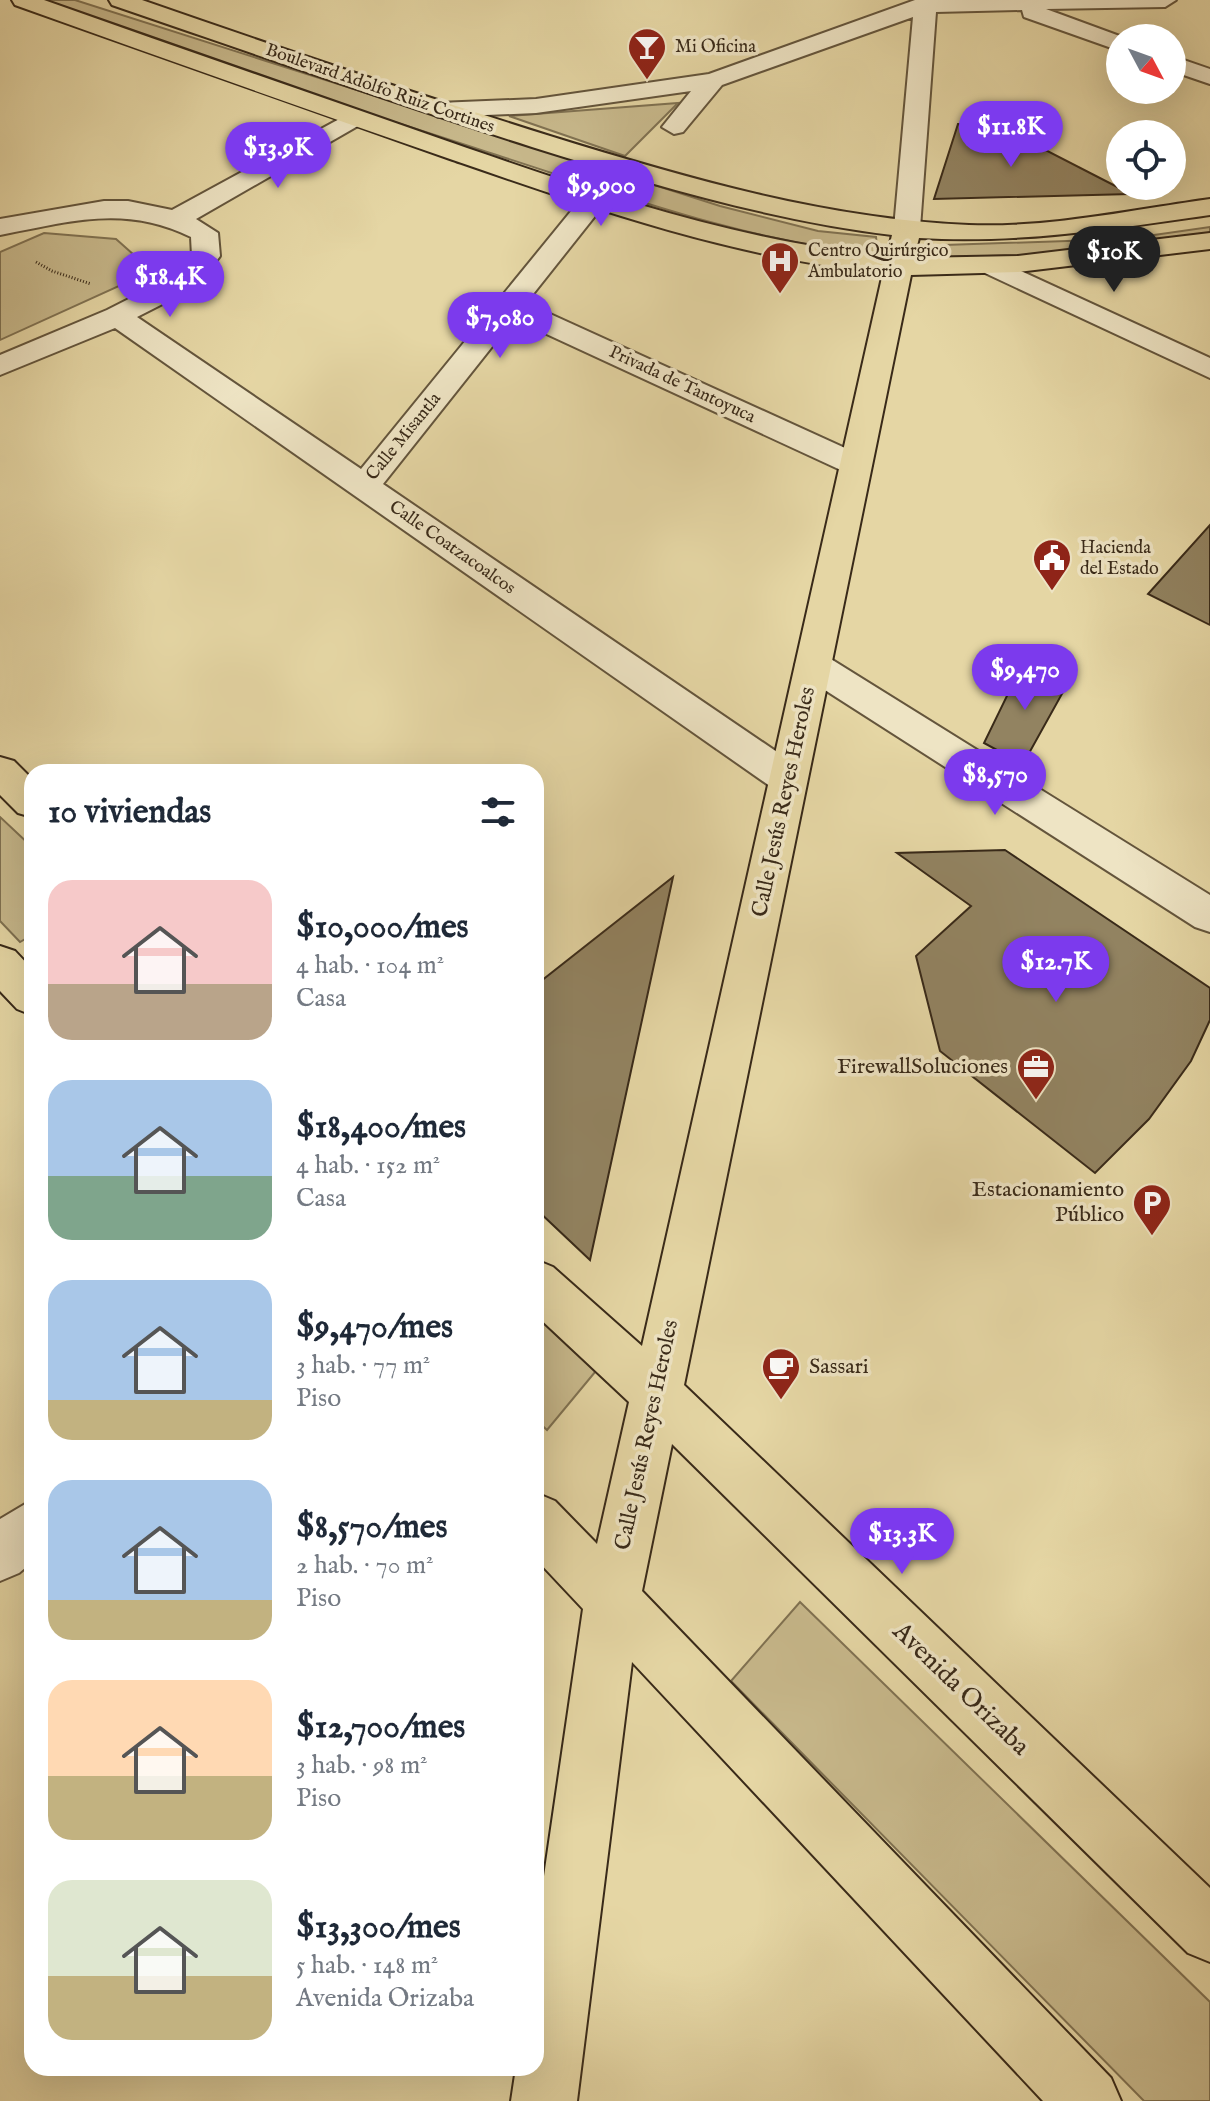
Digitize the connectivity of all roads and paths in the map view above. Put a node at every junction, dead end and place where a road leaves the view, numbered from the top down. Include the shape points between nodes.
1 (23, 0) edge
2 (120, 0) edge
3 (1165, 0) edge
4 (931, 2) edge
5 (1008, 4) junction
6 (1106, 39) edge
7 (1186, 68) edge
8 (1210, 77) edge
9 (714, 80) junction
10 (438, 110) junction
11 (354, 118) junction
12 (674, 127) dead end
13 (594, 200) junction
14 (1210, 207) edge
15 (177, 218) junction
16 (0, 227) edge
17 (1210, 241) edge
18 (903, 247) junction
19 (33, 259) dead end
20 (995, 267) junction
21 (509, 306) junction
22 (117, 316) junction
23 (0, 366) edge
24 (1210, 369) edge
25 (856, 465) junction
26 (364, 487) junction
27 (813, 665) junction
28 (0, 771) edge
29 (788, 779) junction
30 (24, 795) edge
31 (1210, 916) edge
32 (544, 1290) edge
33 (656, 1393) junction
34 (544, 1528) edge
35 (24, 1534) edge
36 (0, 1554) edge
37 (612, 1600) junction
38 (1210, 1931) edge
39 (544, 2101) edge
40 (1088, 2101) edge

1 - 11 main road, Boulevard Adolfo Ruiz Cortines
2 - 10 main road, Boulevard Adolfo Ruiz Cortines
3 - 5 street
4 - 5 street
4 - 9 street
4 - 18 street, Calle Jesús Reyes Heroles
5 - 6 street
7 - 8 street
9 - 10 street via 536,106
9 - 12 street
10 - 18 main road, Boulevard Adolfo Ruiz Cortines
11 - 13 main road, Boulevard Adolfo Ruiz Cortines
11 - 15 street
13 - 18 main road, Boulevard Adolfo Ruiz Cortines via 813,256
13 - 21 street, Calle Misantla
14 - 18 main road, Boulevard Adolfo Ruiz Cortines via 1029,231 971,233
15 - 16 street via 117,207
15 - 22 street via 204,233 206,256 188,280
17 - 20 main road, Boulevard Adolfo Ruiz Cortines
18 - 20 main road, Boulevard Adolfo Ruiz Cortines
18 - 25 main road, Calle Jesús Reyes Heroles
19 - 22 path via 55,276 77,275 92,284 91,300
20 - 24 street
21 - 25 street, Privada de Tantoyuca
21 - 26 street, Calle Misantla
22 - 23 street
22 - 26 street, Calle Coatzacoalcos
25 - 27 main road, Calle Jesús Reyes Heroles
26 - 29 street, Calle Coatzacoalcos
27 - 29 main road, Calle Jesús Reyes Heroles
27 - 31 street
28 - 30 main road
29 - 33 main road, Calle Jesús Reyes Heroles
32 - 33 main road, Avenida Orizaba
33 - 37 main road, Calle Jesús Reyes Heroles
33 - 38 main road, Avenida Orizaba
34 - 37 main road
35 - 36 street
37 - 39 main road, Calle Jesús Reyes Heroles
37 - 40 main road

